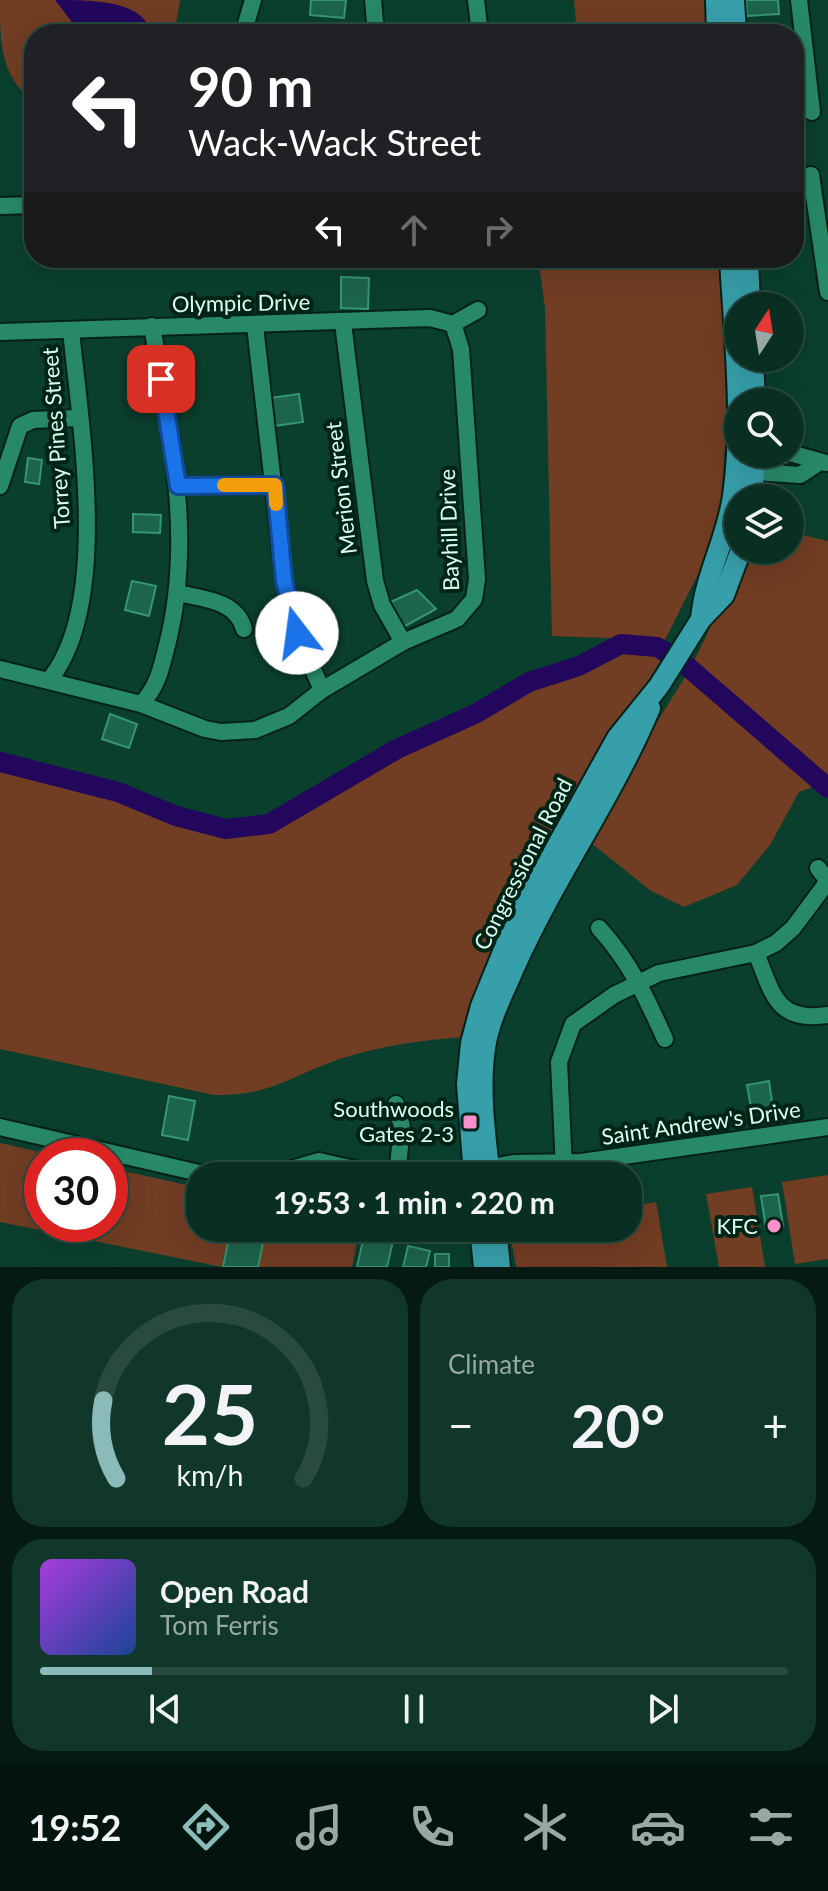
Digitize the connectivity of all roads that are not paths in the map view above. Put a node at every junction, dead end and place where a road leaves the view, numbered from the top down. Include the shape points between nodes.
1 (253, 0) edge
2 (373, 0) edge
3 (476, 0) edge
4 (716, 0) edge
5 (734, 0) edge
6 (799, 0) edge
7 (246, 24) edge
8 (375, 24) edge
9 (479, 24) edge
10 (717, 24) edge
11 (735, 24) edge
12 (799, 24) edge
13 (804, 90) edge
14 (812, 112) dead end
15 (811, 175) dead end
16 (24, 205) edge
17 (0, 206) edge
18 (731, 268) edge
19 (748, 268) edge
20 (749, 292) edge
21 (828, 292) edge
22 (478, 310) dead end
23 (343, 323) junction
24 (453, 324) junction
25 (152, 326) junction
26 (255, 326) junction
27 (71, 330) junction
28 (0, 332) edge
29 (737, 388) edge
30 (79, 418) junction
31 (804, 457) edge
32 (824, 463) edge
33 (742, 468) edge
34 (776, 468) edge
35 (275, 485) junction
36 (0, 486) edge
37 (178, 486) junction
38 (736, 564) edge
39 (178, 593) junction
40 (701, 619) junction
41 (244, 629) dead end
42 (403, 642) junction
43 (0, 669) edge
44 (50, 679) junction
45 (322, 690) junction
46 (141, 704) junction
47 (825, 877) edge
48 (599, 928) dead end
49 (756, 953) junction
50 (639, 981) junction
51 (828, 1015) edge
52 (665, 1039) dead end
53 (396, 1104) dead end
54 (0, 1127) edge
55 (828, 1127) edge
56 (398, 1162) edge
57 (480, 1162) edge
58 (564, 1162) edge
59 (581, 1162) edge
60 (186, 1170) edge
61 (481, 1242) edge
62 (497, 1242) edge
63 (484, 1267) edge
64 (500, 1267) edge

1 - 7 street
2 - 8 street
3 - 9 street
4 - 10 main road
5 - 11 main road
6 - 12 street
13 - 14 street
15 - 21 street
16 - 17 street
18 - 29 main road, Congressional Road
19 - 20 main road
22 - 24 street
23 - 24 street, Olympic Drive via 430,318
23 - 26 street, Olympic Drive
23 - 42 street, Merion Street via 375,581
24 - 42 street, Bayhill Drive via 461,349 476,591 468,610 457,619
25 - 26 street, Olympic Drive
25 - 27 street, Olympic Drive
25 - 37 street
26 - 35 street
27 - 28 street, Olympic Drive
27 - 30 street, Torrey Pines Street
30 - 36 street via 20,417
30 - 44 street, Torrey Pines Street via 87,514 82,586 71,645
31 - 32 street
32 - 34 street via 800,475
33 - 40 main road, Congressional Road via 727,533 704,585
35 - 37 street
35 - 45 street via 289,609
37 - 39 street
38 - 40 main road, Congressional Road via 724,595
39 - 41 street via 233,609
39 - 46 street via 157,682
40 - 57 main road, Congressional Road via 660,685 617,738 557,843 516,920 481,1006 467,1084
42 - 45 street, Bayhill Drive
43 - 44 street, Bayhill Drive
44 - 46 street, Bayhill Drive
45 - 46 street, Bayhill Drive via 289,716 239,732 205,729
47 - 49 street via 793,928
48 - 50 street
49 - 50 street via 682,966
49 - 51 street via 777,1002 794,1023
50 - 52 street
50 - 58 street via 588,1011 565,1038 559,1062
53 - 56 street via 402,1127
54 - 60 street
55 - 59 street, Saint Andrew's Drive
61 - 63 main road
62 - 64 main road

